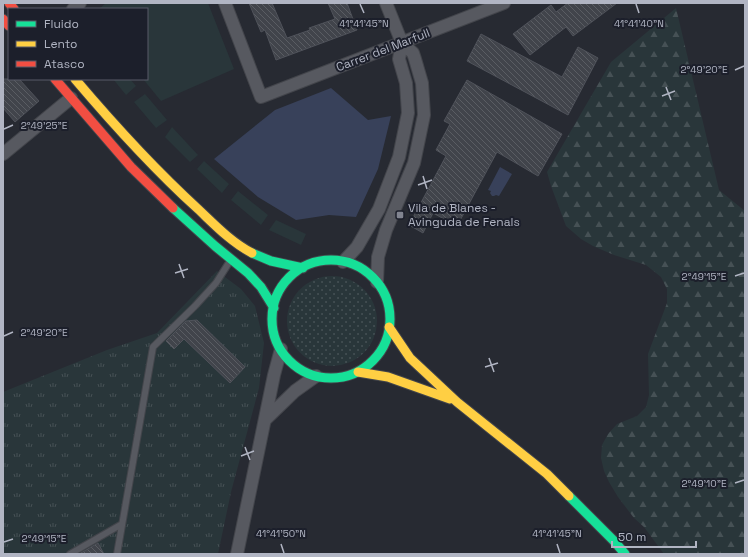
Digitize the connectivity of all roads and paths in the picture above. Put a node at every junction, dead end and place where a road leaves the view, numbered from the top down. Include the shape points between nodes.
1 (226, 3) edge
2 (386, 3) edge
3 (504, 3) edge
4 (402, 43) junction
5 (56, 80) edge
6 (76, 80) edge
7 (71, 98) junction
8 (3, 154) edge
9 (231, 259) junction
10 (342, 262) junction
11 (302, 268) junction
12 (377, 282) junction
13 (274, 308) junction
14 (390, 327) junction
15 (281, 349) junction
16 (358, 372) junction
17 (316, 376) junction
18 (457, 402) junction
19 (266, 419) junction
20 (122, 524) junction
21 (70, 554) edge
22 (117, 554) edge
23 (237, 554) edge
24 (625, 554) edge

1 - 4 street, Carrer del Marfull via 262,97
2 - 4 street
3 - 4 street, Carrer del Marfull
4 - 10 street via 399,59 406,83 408,113 399,157 379,209 357,247
4 - 12 street via 413,53 415,59 422,84 424,115 414,162 386,230 378,257
5 - 7 main road
6 - 11 main road via 169,183 222,231 256,256
7 - 8 street
7 - 9 main road via 131,167 193,227
9 - 13 main road via 248,273
9 - 20 lane via 216,283 153,347
10 - 11 main road via 324,261
10 - 12 main road via 362,269
11 - 13 main road via 285,283
12 - 14 main road via 387,301
13 - 15 main road via 273,327
14 - 16 main road via 379,354
14 - 18 main road via 410,358
15 - 17 main road via 298,368
15 - 19 street
16 - 17 main road via 335,378
16 - 18 main road via 388,377
17 - 19 street via 295,391
18 - 24 main road via 548,474
19 - 23 street
20 - 21 lane
20 - 22 lane

